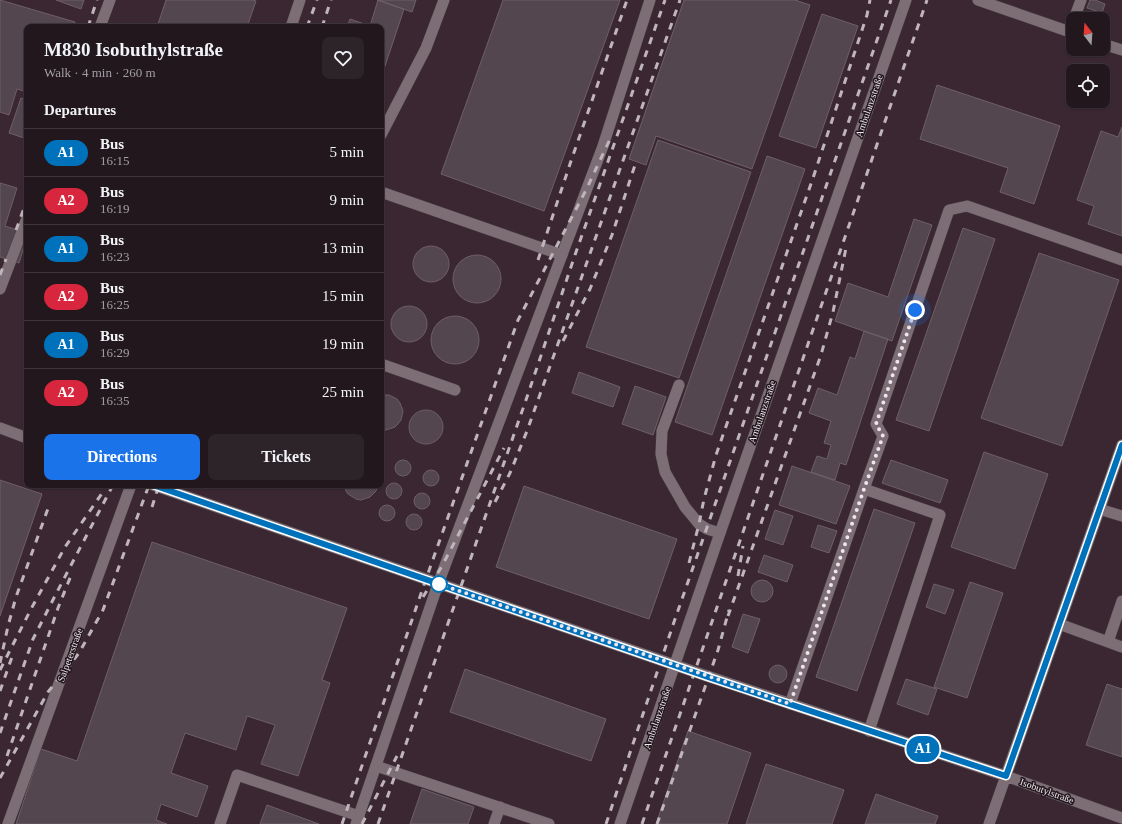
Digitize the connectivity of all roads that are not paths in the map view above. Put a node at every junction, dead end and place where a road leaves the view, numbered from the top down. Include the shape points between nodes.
1 (110, 0) edge
2 (300, 0) edge
3 (444, 0) edge
4 (650, 0) edge
5 (906, 0) edge
6 (978, 0) edge
7 (1081, 0) edge
8 (1077, 12) edge
9 (101, 24) edge
10 (292, 24) edge
11 (1066, 27) edge
12 (1110, 46) edge
13 (1122, 50) edge
14 (384, 129) edge
15 (384, 193) edge
16 (24, 226) edge
17 (562, 255) junction
18 (1122, 260) edge
19 (0, 289) edge
20 (384, 365) edge
21 (679, 385) dead end
22 (455, 390) dead end
23 (0, 428) edge
24 (24, 437) edge
25 (1122, 445) edge
26 (130, 488) edge
27 (163, 488) edge
28 (864, 489) junction
29 (1099, 509) junction
30 (1122, 516) edge
31 (720, 533) junction
32 (438, 584) junction
33 (1122, 601) edge
34 (1059, 624) junction
35 (1108, 642) junction
36 (1122, 647) edge
37 (675, 666) junction
38 (790, 704) junction
39 (869, 731) junction
40 (376, 766) junction
41 (1006, 776) junction
42 (500, 807) junction
43 (1122, 818) edge
44 (357, 820) edge
45 (8, 824) edge
46 (220, 824) edge
47 (494, 824) edge
48 (549, 824) edge
49 (620, 824) edge
50 (990, 824) edge

1 - 9 street
2 - 10 street
3 - 14 street via 426,48
4 - 17 street via 603,146
5 - 31 street, Ambulanzstraße
6 - 11 street
7 - 8 street
12 - 13 street
15 - 17 street
16 - 19 street
17 - 32 street
18 - 28 street via 967,206 949,210 876,424 883,436
20 - 22 street
21 - 31 street via 662,431 661,454 666,472 685,507 699,524
23 - 24 street
25 - 29 street
26 - 45 street, Salpeterstraße
27 - 32 street, Isobutylstraße
28 - 38 street
28 - 39 street via 940,515
29 - 30 street
29 - 34 street
31 - 37 street, Ambulanzstraße
32 - 37 street, Isobutylstraße
32 - 40 street
33 - 35 street
34 - 35 street
34 - 41 street
35 - 36 street
37 - 38 street, Isobutylstraße
37 - 49 street, Ambulanzstraße
38 - 39 street, Isobutylstraße
39 - 41 street, Isobutylstraße
40 - 42 street
40 - 44 street
41 - 43 street, Isobutylstraße
41 - 50 street
42 - 47 street
42 - 48 street
44 - 46 street via 237,775

